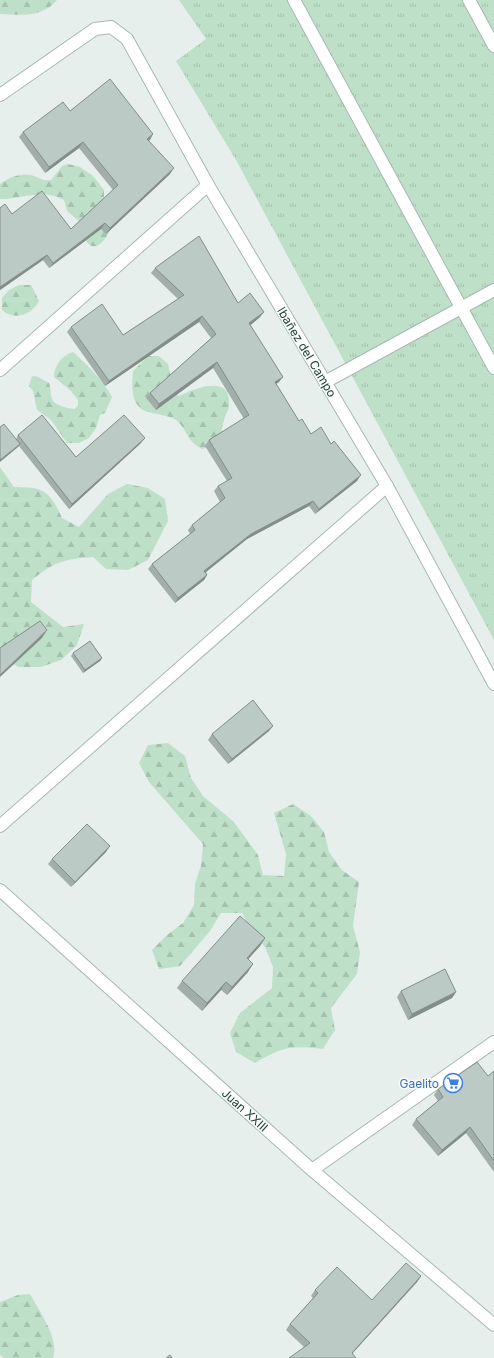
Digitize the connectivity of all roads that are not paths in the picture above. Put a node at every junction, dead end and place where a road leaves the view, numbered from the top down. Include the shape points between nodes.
1 (294, 0) edge
2 (468, 0) edge
3 (494, 46) edge
4 (0, 95) edge
5 (208, 185) junction
6 (494, 290) edge
7 (461, 308) junction
8 (494, 368) edge
9 (0, 370) edge
10 (325, 382) junction
11 (387, 486) junction
12 (494, 684) edge
13 (0, 826) edge
14 (0, 890) edge
15 (494, 1042) edge
16 (312, 1170) junction
17 (494, 1325) edge

1 - 7 street
2 - 3 street
4 - 5 street, Ibañez del Campo via 95,29 111,28 127,39
5 - 9 street
5 - 10 street, Ibañez del Campo
6 - 7 street
7 - 8 street
7 - 10 street
10 - 11 street, Ibañez del Campo
11 - 12 street, Ibañez del Campo
11 - 13 street
14 - 16 street, Juan XXIII
15 - 16 street
16 - 17 street, Juan XXIII

